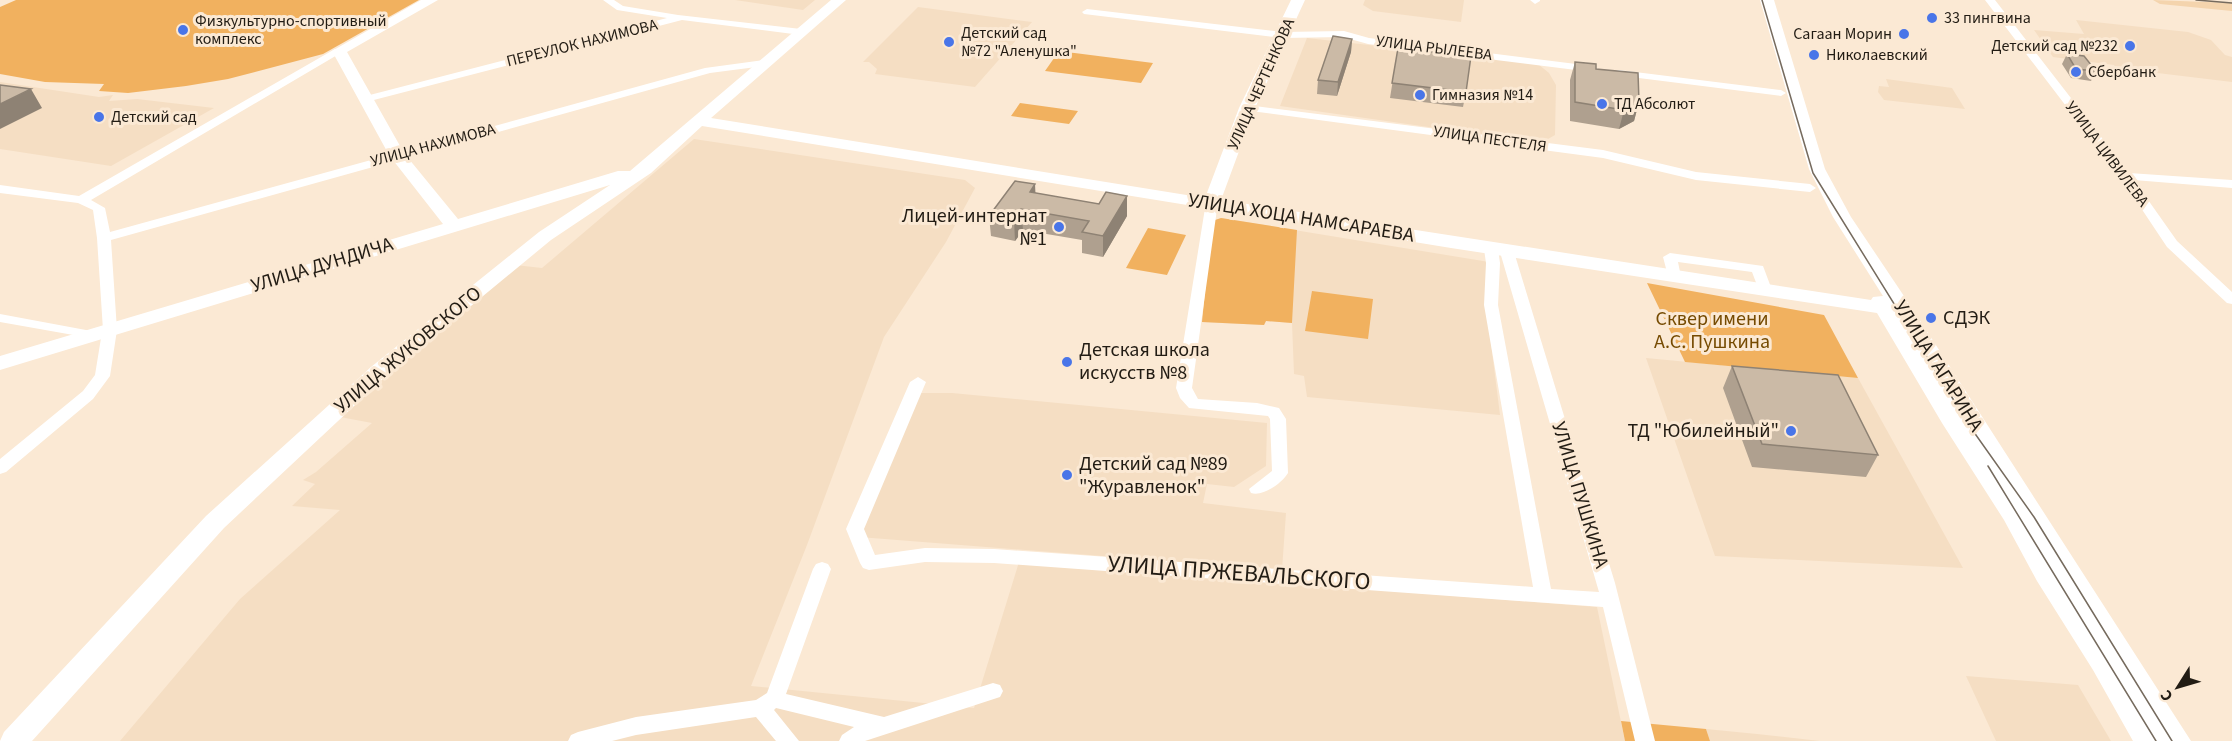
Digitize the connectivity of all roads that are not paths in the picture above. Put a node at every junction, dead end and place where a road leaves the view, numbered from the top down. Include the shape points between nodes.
1 (431, 0) edge
2 (608, 0) edge
3 (839, 0) edge
4 (1298, 0) edge
5 (1753, 0) edge
6 (1767, 0) edge
7 (1990, 0) edge
8 (2160, 0) edge
9 (2232, 7) edge
10 (1087, 12) dead end
11 (682, 17) junction
12 (801, 32) junction
13 (1283, 35) junction
14 (339, 51) junction
15 (764, 63) junction
16 (1781, 93) junction
17 (366, 99) junction
18 (1246, 108) junction
19 (699, 122) junction
20 (397, 154) junction
21 (645, 169) junction
22 (2125, 176) junction
23 (2232, 184) edge
24 (1810, 188) junction
25 (0, 189) edge
26 (81, 200) junction
27 (1212, 202) junction
28 (453, 225) junction
29 (104, 238) junction
30 (1499, 251) junction
31 (2232, 300) edge
32 (1894, 310) junction
33 (0, 318) edge
34 (103, 333) junction
35 (0, 363) edge
36 (918, 382) dead end
37 (0, 468) edge
38 (1257, 489) dead end
39 (822, 569) dead end
40 (1608, 592) junction
41 (1543, 595) junction
42 (993, 691) dead end
43 (767, 703) junction
44 (883, 726) junction
45 (780, 736) edge
46 (14, 741) edge
47 (578, 741) edge
48 (849, 741) edge
49 (1645, 741) edge
50 (2148, 741) edge
51 (2177, 741) edge

1 - 14 street
2 - 11 street via 620,8
3 - 12 street, УЛИЦА ЖУКОВСКОГО
4 - 13 street, УЛИЦА ЧЕРТЕНКОВА
5 - 16 street, УЛИЦА ГАГАРИНА
6 - 32 street, УЛИЦА ГАГАРИНА via 1817,169
7 - 22 street, УЛИЦА ЦИВИЛЕВА
8 - 9 main road
10 - 13 street, УЛИЦА РЫЛЕЕВА
11 - 12 street, ПЕРЕУЛОК НАХИМОВА
11 - 17 street, ПЕРЕУЛОК НАХИМОВА
12 - 15 street, УЛИЦА ЖУКОВСКОГО
13 - 16 street, УЛИЦА РЫЛЕЕВА via 1344,33 1368,41
13 - 18 street, УЛИЦА ЧЕРТЕНКОВА
14 - 17 street
14 - 26 street
15 - 19 street, УЛИЦА ЖУКОВСКОГО
15 - 20 street, УЛИЦА НАХИМОВА via 709,70
16 - 24 street, УЛИЦА ГАГАРИНА
17 - 20 street
18 - 24 street, УЛИЦА ПЕСТЕЛЯ via 1603,154 1731,181
18 - 27 street, УЛИЦА ЧЕРТЕНКОВА
19 - 21 street, УЛИЦА ЖУКОВСКОГО
19 - 27 street, УЛИЦА ХОЦА НАМСАРАЕВА
20 - 28 street
20 - 29 street, УЛИЦА НАХИМОВА
21 - 28 street, УЛИЦА ДУНДИЧА
21 - 46 street, УЛИЦА ЖУКОВСКОГО via 545,236 378,372 215,522
22 - 23 street
22 - 31 street, УЛИЦА ЦИВИЛЕВА via 2172,244
24 - 32 street, УЛИЦА ГАГАРИНА
25 - 26 street
26 - 29 street via 99,208
27 - 30 street, УЛИЦА ХОЦА НАМСАРАЕВА
27 - 38 street via 1184,388 1194,404 1273,411 1278,419 1281,473
28 - 34 street, УЛИЦА ДУНДИЧА
29 - 34 street
30 - 32 street, УЛИЦА ХОЦА НАМСАРАЕВА
30 - 40 street, УЛИЦА ПУШКИНА
30 - 41 street via 1493,263 1491,305
32 - 50 street, УЛИЦА ГАГАРИНА via 1953,423 2014,516
32 - 51 street, УЛИЦА ГАГАРИНА
33 - 34 street
34 - 35 street, УЛИЦА ДУНДИЧА
34 - 37 street via 102,376 88,394
36 - 41 street, УЛИЦА ПРЖЕВАЛЬСКОГО via 855,529 869,563 925,555 994,556
39 - 43 street via 783,680
40 - 41 street, УЛИЦА ПРЖЕВАЛЬСКОГО
40 - 49 street, УЛИЦА ПУШКИНА
42 - 44 street
43 - 44 street
43 - 45 street
43 - 47 street via 636,726
44 - 48 street

